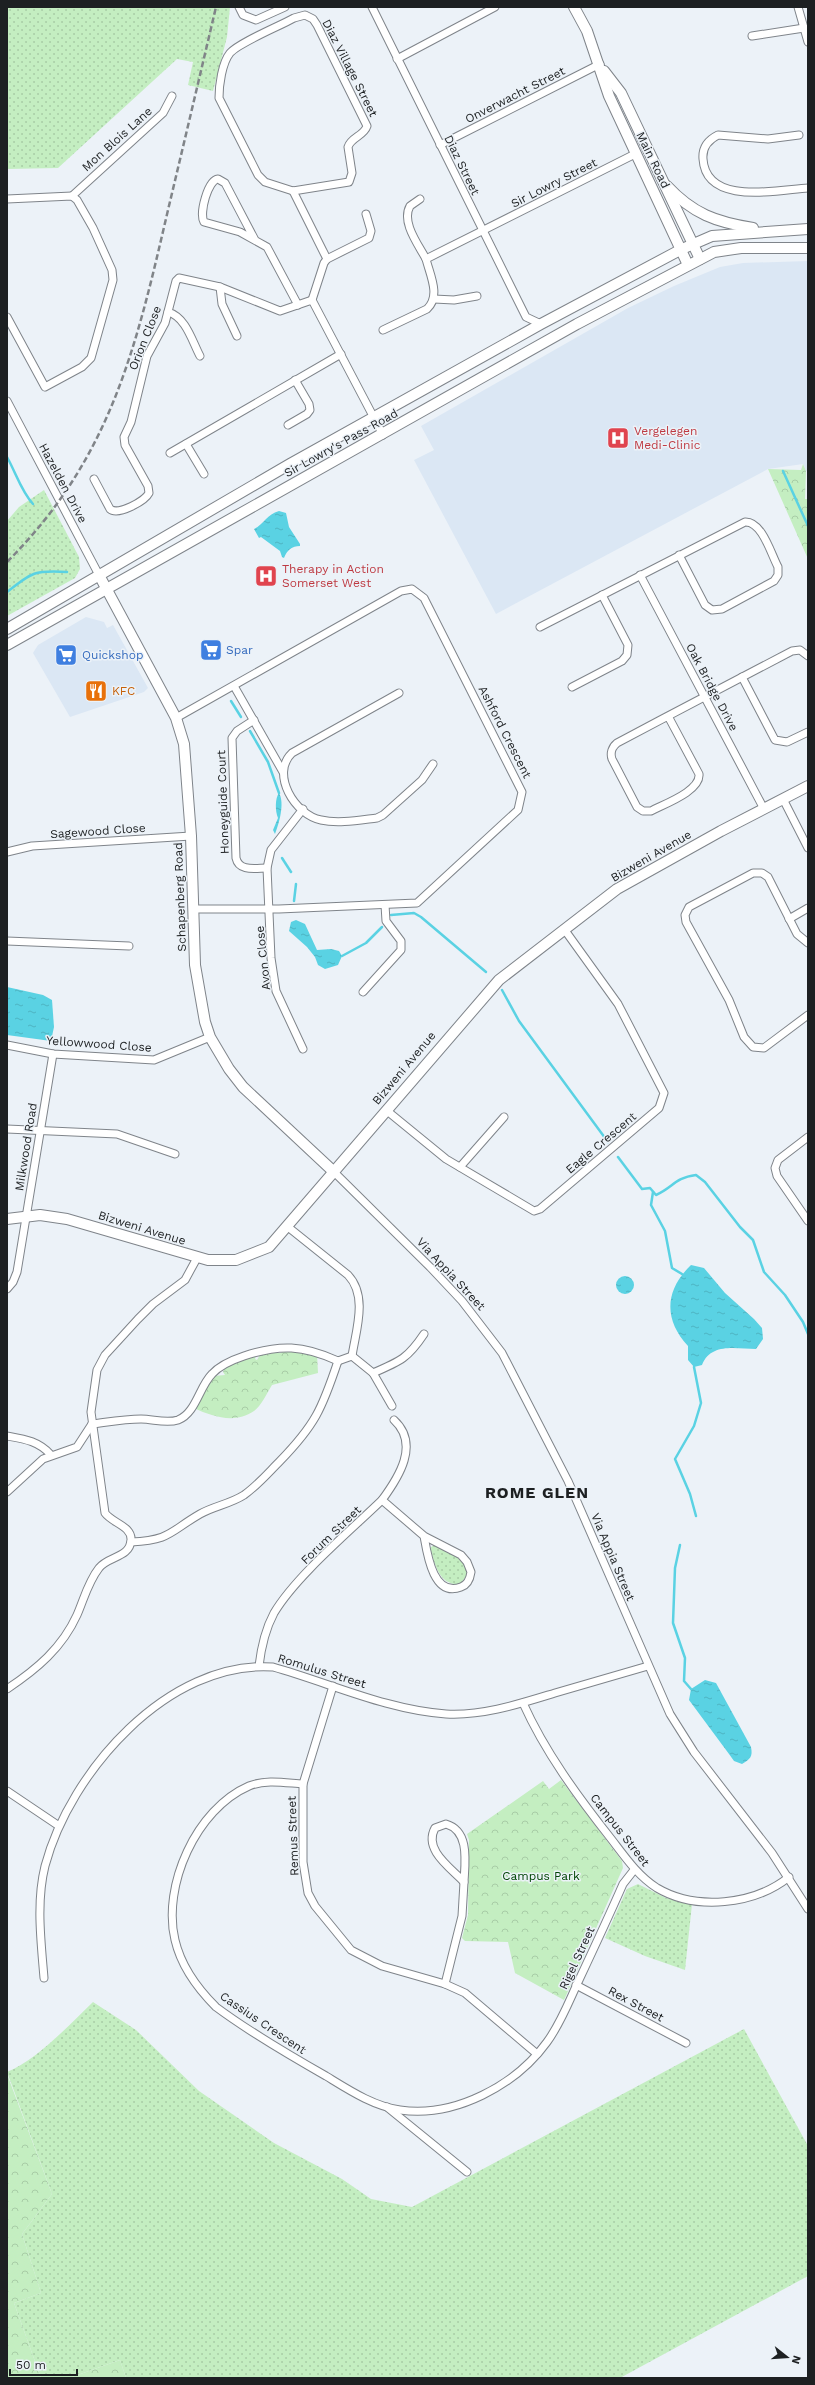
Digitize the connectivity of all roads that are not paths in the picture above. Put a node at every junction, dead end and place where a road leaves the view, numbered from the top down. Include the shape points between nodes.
1 (239, 7) edge
2 (285, 7) edge
3 (372, 7) edge
4 (495, 7) edge
5 (574, 7) edge
6 (798, 7) edge
7 (804, 28) junction
8 (752, 36) dead end
9 (808, 41) edge
10 (397, 59) junction
11 (600, 64) junction
12 (172, 96) dead end
13 (799, 135) dead end
14 (440, 145) junction
15 (636, 154) junction
16 (660, 179) junction
17 (808, 188) edge
18 (293, 191) junction
19 (72, 196) junction
20 (7, 199) edge
21 (420, 199) dead end
22 (366, 214) dead end
23 (808, 229) edge
24 (768, 231) junction
25 (482, 232) junction
26 (255, 240) junction
27 (692, 244) junction
28 (682, 248) junction
29 (808, 248) edge
30 (328, 259) junction
31 (426, 259) junction
32 (700, 259) junction
33 (688, 265) junction
34 (220, 288) junction
35 (477, 296) dead end
36 (434, 299) junction
37 (312, 300) junction
38 (298, 305) junction
39 (168, 312) junction
40 (7, 317) edge
41 (541, 324) junction
42 (383, 330) dead end
43 (237, 336) dead end
44 (341, 354) junction
45 (200, 356) dead end
46 (295, 380) junction
47 (7, 401) edge
48 (374, 419) junction
49 (288, 425) dead end
50 (383, 435) junction
51 (186, 444) junction
52 (170, 453) dead end
53 (204, 474) dead end
54 (94, 479) dead end
55 (678, 555) junction
56 (99, 575) junction
57 (640, 575) junction
58 (107, 590) junction
59 (602, 595) junction
60 (540, 627) dead end
61 (7, 628) edge
62 (7, 645) edge
63 (808, 656) edge
64 (742, 677) junction
65 (234, 686) junction
66 (572, 687) dead end
67 (399, 693) dead end
68 (704, 697) junction
69 (668, 716) junction
70 (176, 718) junction
71 (254, 720) junction
72 (808, 732) edge
73 (433, 764) dead end
74 (283, 772) junction
75 (808, 786) edge
76 (783, 799) junction
77 (764, 808) junction
78 (303, 810) junction
79 (191, 836) junction
80 (808, 848) edge
81 (7, 852) edge
82 (267, 868) junction
83 (385, 905) junction
84 (269, 908) junction
85 (808, 908) edge
86 (193, 909) junction
87 (789, 919) junction
88 (564, 929) junction
89 (7, 941) edge
90 (808, 943) edge
91 (129, 946) dead end
92 (363, 992) dead end
93 (808, 1015) edge
94 (210, 1037) junction
95 (7, 1045) edge
96 (303, 1049) dead end
97 (53, 1054) junction
98 (386, 1110) junction
99 (504, 1117) dead end
100 (7, 1129) edge
101 (40, 1129) junction
102 (808, 1137) edge
103 (175, 1154) dead end
104 (460, 1167) junction
105 (334, 1172) junction
106 (26, 1216) junction
107 (7, 1219) edge
108 (808, 1221) edge
109 (288, 1227) junction
110 (197, 1258) junction
111 (7, 1288) edge
112 (424, 1334) dead end
113 (352, 1356) junction
114 (338, 1361) junction
115 (373, 1373) junction
116 (392, 1406) dead end
117 (394, 1420) dead end
118 (92, 1424) junction
119 (7, 1436) edge
120 (51, 1455) junction
121 (7, 1492) edge
122 (382, 1500) junction
123 (424, 1536) junction
124 (131, 1542) junction
125 (259, 1666) junction
126 (648, 1666) junction
127 (333, 1686) junction
128 (7, 1689) edge
129 (523, 1703) junction
130 (304, 1784) junction
131 (7, 1791) edge
132 (59, 1826) junction
133 (634, 1870) junction
134 (789, 1877) junction
135 (464, 1882) junction
136 (808, 1909) edge
137 (44, 1978) dead end
138 (444, 1984) junction
139 (576, 1985) junction
140 (686, 2043) dead end
141 (537, 2054) junction
142 (385, 2106) junction
143 (467, 2172) dead end

1 - 2 street via 243,15 256,20
3 - 10 street, Diaz Street
4 - 10 street
5 - 11 main road, Main Road
6 - 7 street
7 - 8 street
7 - 9 street
10 - 14 street, Diaz Street
11 - 14 street, Onverwacht Street
11 - 15 main road, Main Road via 609,96
11 - 16 main road, Main Road via 621,94
12 - 19 street, Mon Blois Lane via 163,113
13 - 17 street via 768,139 718,135 705,145 703,164 712,179 728,190
14 - 25 street, Diaz Street
15 - 25 street, Sir Lowry Street
15 - 28 main road, Main Road
16 - 24 main road via 683,203 705,216
16 - 27 main road, Main Road
18 - 18 street, Diaz Village Street via 261,179 219,98 219,91 225,63 232,51 294,18 305,15 313,19 317,25 367,126 365,132 348,147 352,173 349,182
18 - 30 street
19 - 20 street
19 - 40 street via 93,228 112,270 113,280 91,358 82,367 45,387
21 - 31 street via 410,206 407,217
22 - 30 street via 371,231 369,238
23 - 24 main road
24 - 27 main road via 712,236
25 - 31 street, Sir Lowry Street
25 - 41 street, Diaz Street via 526,316
26 - 26 street via 240,232 204,222 202,216 209,185 213,180 218,179 225,183
26 - 38 street via 267,247 272,254
27 - 28 main road, Sir Lowry's Pass Road
27 - 32 main road, Main Road
28 - 33 main road, Main Road
28 - 41 main road, Sir Lowry's Pass Road
29 - 32 main road via 724,250
30 - 37 street via 324,263
31 - 36 street via 435,292
32 - 33 main road, Sir Lowry's Pass Road
33 - 50 main road, Sir Lowry's Pass Road via 577,324
34 - 38 street, Orion Close via 277,310 285,311
34 - 39 street, Orion Close via 178,279
34 - 43 street via 222,304
35 - 36 street via 454,300
36 - 42 street via 427,309
37 - 38 street, Orion Close
37 - 44 street
39 - 45 street via 177,315 182,321
39 - 54 street, Orion Close via 165,323 147,356 131,422 124,437 125,445 148,486 149,493 145,498 119,512 114,512
41 - 48 main road, Sir Lowry's Pass Road
44 - 46 street
44 - 48 street
46 - 49 street via 310,410
46 - 51 street
47 - 56 street, Hazelden Drive
48 - 50 street
48 - 56 main road, Sir Lowry's Pass Road via 290,464
50 - 58 main road, Sir Lowry's Pass Road
51 - 52 street
51 - 53 street
55 - 55 street via 704,605 712,610 722,609 772,582 778,575 778,567 758,527 752,522 741,523
55 - 57 street
56 - 58 main road, Schapenberg Road
56 - 61 main road, Sir Lowry's Pass Road
57 - 59 street
57 - 68 street, Oak Bridge Drive
58 - 62 main road, Sir Lowry's Pass Road
58 - 70 main road, Schapenberg Road
59 - 60 street
59 - 66 street via 628,644 627,655 622,661
63 - 64 street via 803,651 794,650
64 - 68 street
64 - 72 street via 775,740 787,742
65 - 70 street, Ashford Crescent
65 - 71 street
65 - 83 street, Ashford Crescent via 401,591 416,590 424,598 519,785 522,798 518,810 423,899 411,904
67 - 74 street via 292,753 285,763
68 - 69 street
68 - 77 street, Oak Bridge Drive
69 - 69 street via 617,743 612,750 612,759 636,804 644,811 651,811 693,789 699,780
70 - 79 main road, Schapenberg Road via 186,758
71 - 74 street
71 - 82 street, Honeyguide Court via 237,731 232,738 236,858 238,864 243,867
73 - 78 street via 416,785 377,818 322,821
74 - 78 street via 291,797
75 - 76 main road, Bizweni Avenue
76 - 77 main road, Bizweni Avenue
76 - 80 street
77 - 88 main road, Bizweni Avenue via 617,889
78 - 82 street, Avon Close via 271,850
79 - 81 street, Sagewood Close via 32,846
79 - 86 main road, Schapenberg Road
82 - 84 street, Avon Close
83 - 84 street, Ashford Crescent
83 - 92 street via 386,921 401,941 401,950
84 - 86 street, Ashford Crescent
84 - 96 street, Avon Close via 271,958 276,991
85 - 87 street
86 - 94 main road, Schapenberg Road via 196,982
87 - 90 street via 797,934
87 - 93 street via 768,877 759,872 689,907 684,915 700,950 709,961 729,1000 744,1037 753,1047 764,1048
88 - 98 main road, Bizweni Avenue via 498,980
88 - 104 street, Eagle Crescent via 618,1004 662,1090 662,1105 538,1210 529,1209
89 - 91 street
94 - 97 street, Yellowwood Close via 154,1060
94 - 105 main road, Schapenberg Road via 229,1070 243,1087
95 - 97 street, Yellowwood Close
97 - 101 street, Milkwood Road
98 - 104 street, Eagle Crescent
98 - 105 main road, Bizweni Avenue
99 - 104 street
100 - 101 street
101 - 103 street via 117,1134
101 - 106 street, Milkwood Road
102 - 108 street via 778,1160 775,1168 777,1176
105 - 109 main road, Bizweni Avenue
105 - 126 street, Via Appia Street via 436,1272 502,1352 568,1481
106 - 107 main road, Bizweni Avenue
106 - 110 main road, Bizweni Avenue via 40,1215 67,1219
106 - 111 street, Milkwood Road via 16,1275
109 - 110 main road, Bizweni Avenue via 269,1247 236,1260
109 - 113 street via 348,1275 356,1285 359,1304
110 - 118 street via 185,1280 153,1304 104,1355 97,1370 93,1389
112 - 115 street via 412,1352 403,1359
113 - 114 street
113 - 115 street
114 - 118 street via 302,1348 267,1350 222,1366 208,1379 191,1408 178,1420 169,1422 141,1419
114 - 124 street via 314,1421 297,1444 255,1486 232,1501 200,1513 171,1534 162,1538
115 - 116 street
117 - 122 street, Forum Street via 406,1435 406,1454 394,1484
118 - 120 street via 77,1447
118 - 124 street via 105,1513 108,1518 127,1530
119 - 120 street via 43,1446
120 - 121 street via 43,1459
122 - 123 street
122 - 125 street, Forum Street via 288,1595 274,1614 260,1653
123 - 123 street via 464,1558 471,1572 467,1583 461,1587 448,1587 436,1578 429,1562
124 - 128 street via 125,1554 108,1560 92,1577 77,1617 52,1654 36,1669
125 - 127 street, Romulus Street via 273,1667
125 - 132 street, Romulus Street via 197,1681 152,1710 102,1757
126 - 129 street, Romulus Street
126 - 134 street, Via Appia Street via 682,1735
127 - 129 street, Romulus Street via 402,1707 446,1714 482,1712
127 - 130 street, Remus Street
129 - 133 street, Campus Street via 532,1723 570,1784
130 - 138 street, Remus Street via 303,1862 308,1893 315,1906 350,1950 382,1966
130 - 142 street, Cassius Crescent via 262,1782 249,1786 208,1818 189,1847 176,1881 173,1907 175,1940 188,1971 216,2007 289,2055 364,2098
131 - 132 street
132 - 137 street, Romulus Street via 45,1867 41,1891
133 - 134 street, Campus Street via 668,1894 711,1902 731,1901 756,1894 776,1886
133 - 139 street, Rigel Street via 624,1884
134 - 136 street, Via Appia Street
135 - 135 street via 462,1838 458,1829 441,1825 435,1828 432,1834 434,1849
135 - 138 street via 462,1916
138 - 141 street, Remus Street via 465,1993
139 - 140 street, Rex Street
139 - 141 street, Rigel Street via 557,2026
141 - 142 street, Cassius Crescent via 504,2084 474,2098 431,2109 401,2110
142 - 143 street

